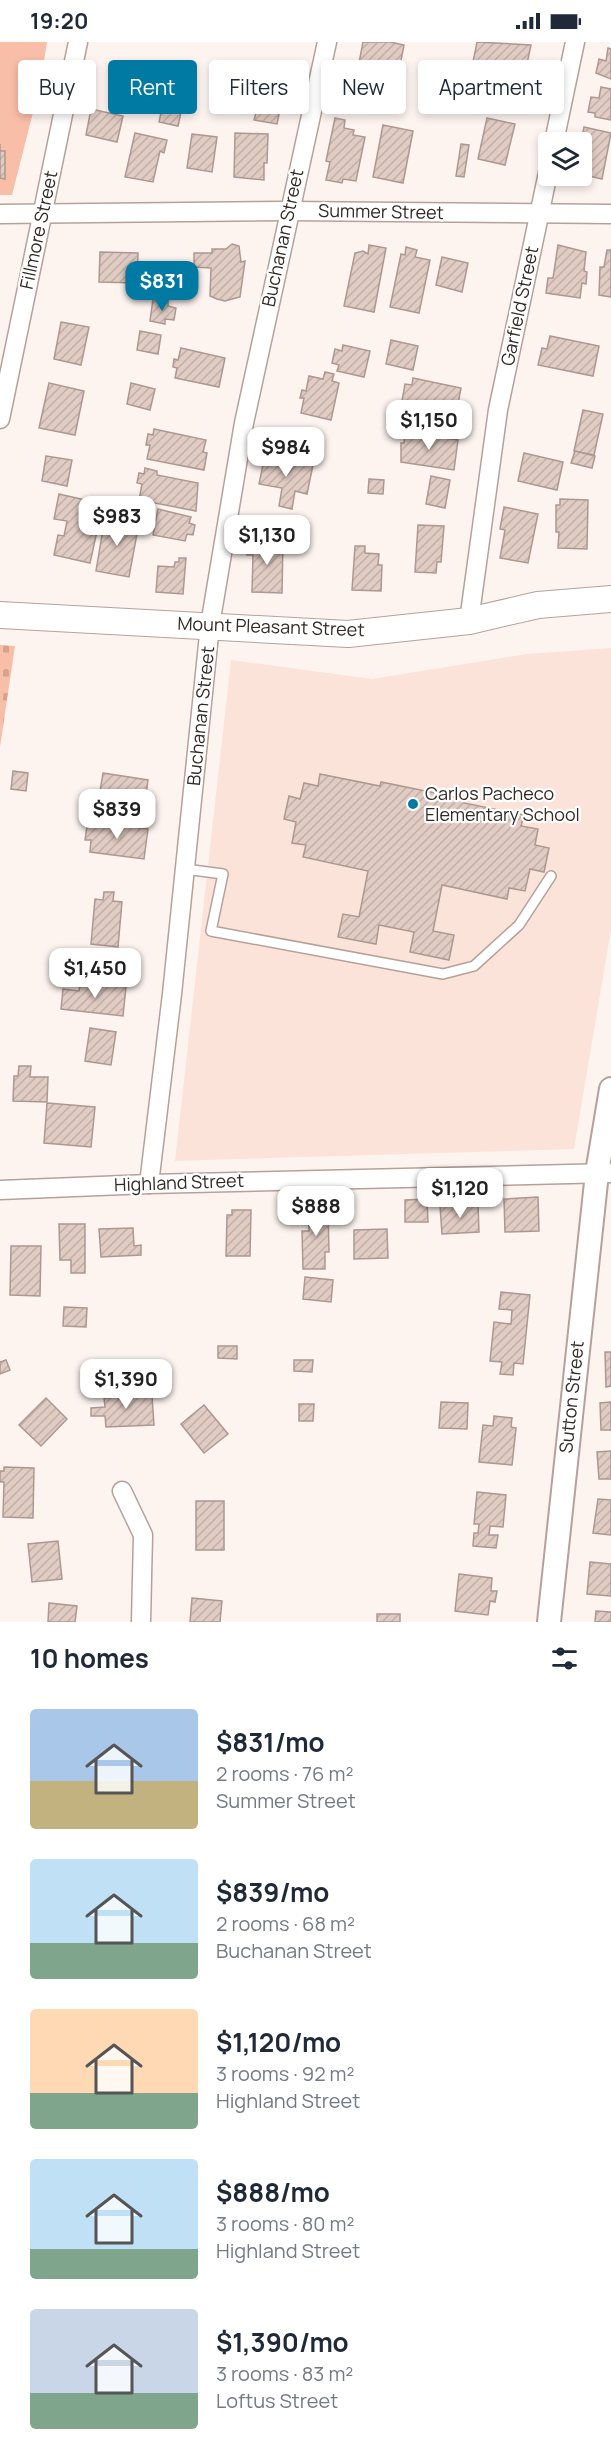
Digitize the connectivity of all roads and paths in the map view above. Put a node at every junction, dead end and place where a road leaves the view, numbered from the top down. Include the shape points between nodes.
1 (78, 42) edge
2 (327, 42) edge
3 (575, 42) edge
4 (556, 132) edge
5 (545, 186) edge
6 (288, 211) junction
7 (0, 214) edge
8 (540, 214) junction
9 (611, 214) edge
10 (43, 215) junction
11 (0, 419) edge
12 (611, 599) edge
13 (0, 615) edge
14 (469, 621) junction
15 (210, 625) junction
16 (185, 869) junction
17 (551, 876) dead end
18 (611, 1089) edge
19 (604, 1173) edge
20 (148, 1184) junction
21 (0, 1190) edge
22 (122, 1491) dead end
23 (141, 1622) edge
24 (549, 1622) edge

1 - 10 street, Fillmore Street
2 - 6 street, Buchanan Street
3 - 4 street
5 - 8 street, Garfield Street
6 - 8 street, Summer Street
6 - 10 street, Summer Street
6 - 15 street, Buchanan Street via 244,423
7 - 10 street, Summer Street
8 - 9 street, Summer Street
8 - 14 street, Garfield Street via 498,410
10 - 11 street, Fillmore Street
12 - 14 main road, Mount Pleasant Street via 538,605
13 - 15 main road, Mount Pleasant Street
14 - 15 main road, Mount Pleasant Street via 348,634
15 - 16 street, Buchanan Street
16 - 17 lane via 223,874 211,931 443,974 474,966 519,925
16 - 20 street, Buchanan Street
18 - 19 street, Sutton Street
19 - 20 street, Highland Street
19 - 24 street, Sutton Street
20 - 21 street, Highland Street
22 - 23 street via 143,1535

